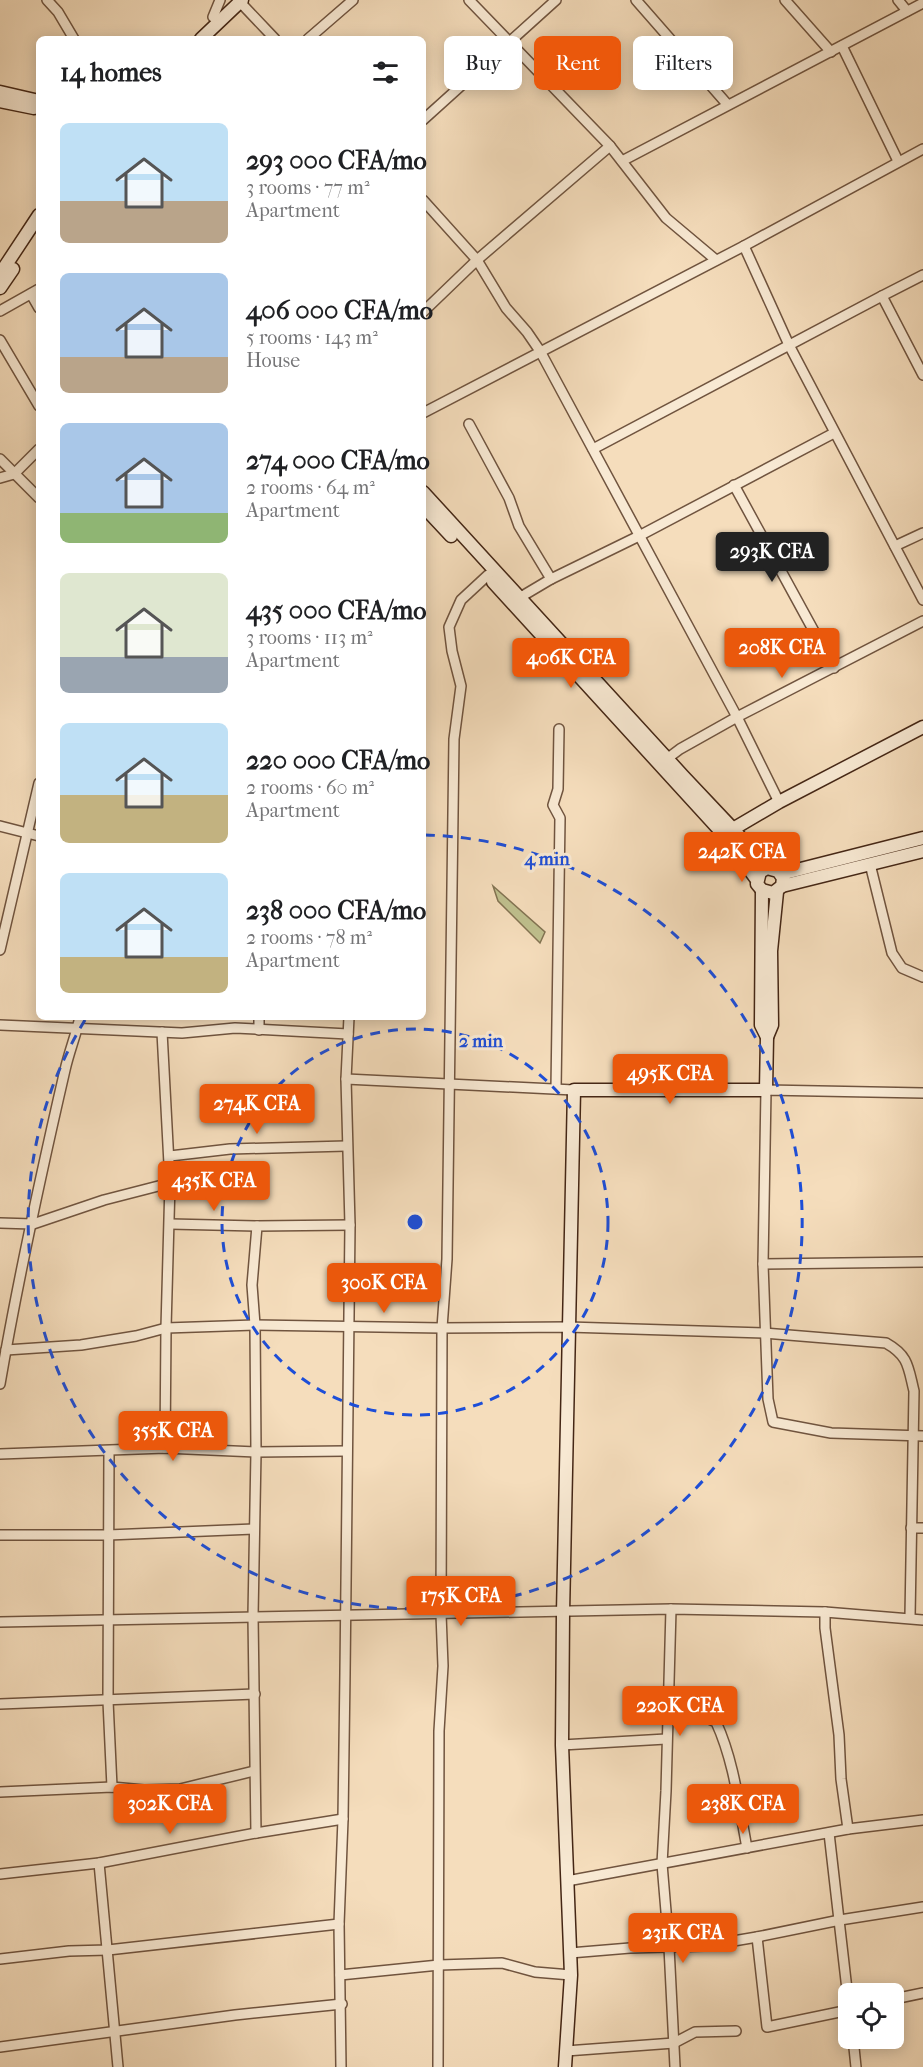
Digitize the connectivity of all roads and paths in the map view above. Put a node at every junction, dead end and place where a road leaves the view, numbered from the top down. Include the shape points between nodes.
1 (47, 0) edge
2 (220, 0) edge
3 (352, 0) edge
4 (469, 0) edge
5 (556, 0) edge
6 (636, 0) edge
7 (785, 0) edge
8 (898, 0) edge
9 (238, 1) edge
10 (923, 3) edge
11 (907, 11) junction
12 (213, 17) junction
13 (72, 36) edge
14 (194, 36) edge
15 (204, 36) edge
16 (272, 36) edge
17 (311, 36) edge
18 (502, 36) edge
19 (517, 36) edge
20 (842, 46) junction
21 (831, 52) junction
22 (522, 56) edge
23 (457, 90) edge
24 (0, 92) edge
25 (36, 100) edge
26 (0, 101) edge
27 (727, 104) junction
28 (36, 108) edge
29 (426, 117) edge
30 (610, 146) junction
31 (923, 149) edge
32 (622, 161) junction
33 (898, 161) junction
34 (426, 203) edge
35 (36, 220) edge
36 (36, 234) edge
37 (744, 246) junction
38 (477, 260) junction
39 (717, 260) junction
40 (0, 274) edge
41 (923, 274) edge
42 (0, 288) edge
43 (35, 292) edge
44 (882, 296) junction
45 (426, 309) edge
46 (0, 311) edge
47 (0, 340) edge
48 (789, 345) junction
49 (540, 351) junction
50 (923, 375) edge
51 (36, 401) edge
52 (426, 411) edge
53 (469, 424) dead end
54 (834, 433) junction
55 (593, 449) junction
56 (36, 452) edge
57 (0, 459) edge
58 (14, 474) junction
59 (0, 478) edge
60 (734, 485) junction
61 (36, 495) edge
62 (426, 495) edge
63 (426, 509) edge
64 (923, 533) edge
65 (639, 536) junction
66 (895, 546) junction
67 (488, 575) junction
68 (551, 579) junction
69 (519, 598) junction
70 (923, 600) edge
71 (923, 621) edge
72 (834, 668) junction
73 (736, 717) junction
74 (923, 727) edge
75 (559, 729) dead end
76 (663, 762) junction
77 (36, 797) edge
78 (779, 802) junction
79 (0, 826) edge
80 (734, 829) junction
81 (28, 833) junction
82 (36, 835) edge
83 (923, 838) edge
84 (923, 851) edge
85 (870, 864) junction
86 (767, 868) junction
87 (780, 884) junction
88 (759, 885) junction
89 (0, 950) edge
90 (923, 977) edge
91 (79, 1020) edge
92 (259, 1020) edge
93 (349, 1020) edge
94 (0, 1025) edge
95 (78, 1028) junction
96 (259, 1030) junction
97 (162, 1032) junction
98 (348, 1034) junction
99 (767, 1037) junction
100 (346, 1079) junction
101 (449, 1084) junction
102 (556, 1089) junction
103 (574, 1090) junction
104 (766, 1090) junction
105 (923, 1093) edge
106 (346, 1146) junction
107 (170, 1156) junction
108 (170, 1183) junction
109 (0, 1223) edge
110 (33, 1224) junction
111 (170, 1224) junction
112 (350, 1225) junction
113 (257, 1226) junction
114 (923, 1262) edge
115 (763, 1264) junction
116 (255, 1325) junction
117 (348, 1326) junction
118 (568, 1327) junction
119 (166, 1328) junction
120 (442, 1328) junction
121 (5, 1331) edge
122 (764, 1333) junction
123 (6, 1350) junction
124 (0, 1384) edge
125 (919, 1436) edge
126 (165, 1448) junction
127 (110, 1451) junction
128 (346, 1451) junction
129 (256, 1452) junction
130 (0, 1454) edge
131 (911, 1528) junction
132 (923, 1528) edge
133 (254, 1529) junction
134 (0, 1535) edge
135 (108, 1535) junction
136 (671, 1610) junction
137 (825, 1612) junction
138 (563, 1613) junction
139 (441, 1614) junction
140 (253, 1616) junction
141 (344, 1616) junction
142 (910, 1617) junction
143 (110, 1618) junction
144 (923, 1620) edge
145 (0, 1622) edge
146 (255, 1694) junction
147 (108, 1701) junction
148 (0, 1704) edge
149 (666, 1720) junction
150 (666, 1739) junction
151 (562, 1745) junction
152 (254, 1771) junction
153 (112, 1787) junction
154 (0, 1792) edge
155 (343, 1819) junction
156 (923, 1820) edge
157 (848, 1829) junction
158 (256, 1833) junction
159 (829, 1833) junction
160 (747, 1848) junction
161 (99, 1863) junction
162 (662, 1864) junction
163 (0, 1874) edge
164 (567, 1881) junction
165 (923, 1907) edge
166 (840, 1920) junction
167 (339, 1924) junction
168 (757, 1937) junction
169 (669, 1947) junction
170 (108, 1950) junction
171 (570, 1953) junction
172 (0, 1959) edge
173 (439, 1965) junction
174 (340, 1975) junction
175 (571, 1975) junction
176 (846, 1983) edge
177 (923, 1993) edge
178 (904, 1998) edge
179 (342, 2004) junction
180 (838, 2011) edge
181 (115, 2031) junction
182 (736, 2031) dead end
183 (674, 2043) junction
184 (0, 2047) edge
185 (854, 2049) edge
186 (566, 2051) junction
187 (118, 2067) edge
188 (342, 2067) edge
189 (438, 2067) edge
190 (565, 2067) edge
191 (675, 2067) edge
192 (856, 2067) edge

1 - 13 street
2 - 12 street
3 - 17 street
4 - 18 street
5 - 19 street
6 - 27 street
7 - 21 street
8 - 11 street
9 - 12 street
9 - 15 street
9 - 16 street
10 - 11 street
11 - 20 street
12 - 14 street
20 - 21 street
20 - 33 street
21 - 27 street
22 - 30 street
23 - 29 street
24 - 25 street
26 - 28 street
27 - 32 street
30 - 32 street
30 - 38 street
31 - 33 street
32 - 39 street via 666,218
33 - 37 street
34 - 38 street
35 - 40 street
36 - 42 street
37 - 39 street
37 - 48 street
38 - 45 street
38 - 49 street via 506,308
39 - 49 street
41 - 44 street
43 - 46 street
44 - 48 street
44 - 50 street
47 - 51 street
48 - 54 street
48 - 55 street
49 - 52 street
49 - 55 street
53 - 68 street via 509,498 519,526
54 - 60 street
54 - 66 street
55 - 65 street
56 - 58 street
57 - 58 street
58 - 59 street
58 - 61 street
60 - 65 street
60 - 72 street
62 - 69 street
63 - 67 street
64 - 66 street
65 - 68 street
65 - 73 street
66 - 70 street
67 - 76 street
67 - 101 street via 461,600 449,627 461,686 454,739
68 - 69 street
69 - 76 street
71 - 72 street
72 - 73 street
73 - 76 street
73 - 78 street
74 - 78 street
75 - 102 street via 558,789 553,805 560,818
76 - 80 street
76 - 88 street via 735,847
77 - 81 street
78 - 80 street
79 - 81 street
80 - 86 street
81 - 82 street
81 - 89 street
83 - 87 street
84 - 85 street
85 - 87 street
85 - 90 street via 892,953 902,968
86 - 87 street via 775,869
86 - 88 street via 760,872
87 - 88 street via 769,894
87 - 99 street via 771,951 772,1025
88 - 99 street via 761,1025
91 - 95 street
92 - 96 street
93 - 98 street
94 - 95 street
95 - 97 street
95 - 110 street
96 - 97 street
96 - 98 street
97 - 107 street
98 - 100 street
99 - 104 street
100 - 101 street
100 - 106 street
101 - 102 street
101 - 120 street via 447,1259
102 - 103 street
103 - 104 street
103 - 118 street
104 - 105 street
104 - 115 street
106 - 107 street via 230,1149
106 - 112 street
107 - 108 street
108 - 110 street
108 - 111 street
109 - 110 street
110 - 121 street
111 - 113 street
111 - 119 street
112 - 113 street
112 - 117 street
113 - 116 street via 252,1285
114 - 115 street
115 - 122 street
116 - 117 street
116 - 119 street
116 - 129 street
117 - 120 street
117 - 128 street
118 - 120 street
118 - 122 street
118 - 138 street
119 - 123 street via 81,1345
119 - 126 street
120 - 139 street
121 - 123 street
122 - 125 street via 886,1343 899,1351 907,1363 914,1391
122 - 125 street via 773,1422 831,1433
123 - 124 street
125 - 131 street
126 - 127 street
126 - 129 street
127 - 130 street
127 - 135 street
128 - 129 street
128 - 141 street
129 - 133 street
131 - 132 street
131 - 142 street
133 - 135 street
133 - 140 street
134 - 135 street
135 - 143 street
136 - 137 street
136 - 138 street
136 - 149 street
137 - 142 street
137 - 157 street
138 - 139 street
138 - 151 street
139 - 141 street
139 - 173 street
140 - 141 street
140 - 143 street
140 - 146 street
141 - 155 street
142 - 144 street
143 - 145 street
143 - 147 street
146 - 147 street
146 - 152 street
147 - 148 street
147 - 153 street
149 - 150 street
149 - 160 street via 702,1716 716,1722 732,1768
150 - 151 street
150 - 162 street
151 - 164 street
152 - 153 street via 180,1789
152 - 158 street
153 - 154 street
155 - 158 street
155 - 167 street
156 - 157 street
157 - 159 street
158 - 161 street
159 - 160 street
159 - 166 street
160 - 162 street
161 - 163 street
161 - 170 street
162 - 164 street
162 - 169 street
164 - 171 street
165 - 166 street
166 - 168 street
166 - 176 street
167 - 170 street
167 - 174 street
168 - 169 street
168 - 180 street via 767,2027
169 - 171 street
169 - 183 street
170 - 172 street
170 - 181 street
171 - 175 street
173 - 174 street
173 - 175 street via 502,1963 535,1972
173 - 189 street
174 - 179 street
175 - 186 street
177 - 178 street
179 - 181 street
179 - 188 street
181 - 184 street
181 - 187 street
182 - 183 street via 695,2032
183 - 186 street
183 - 191 street
185 - 192 street
186 - 190 street

